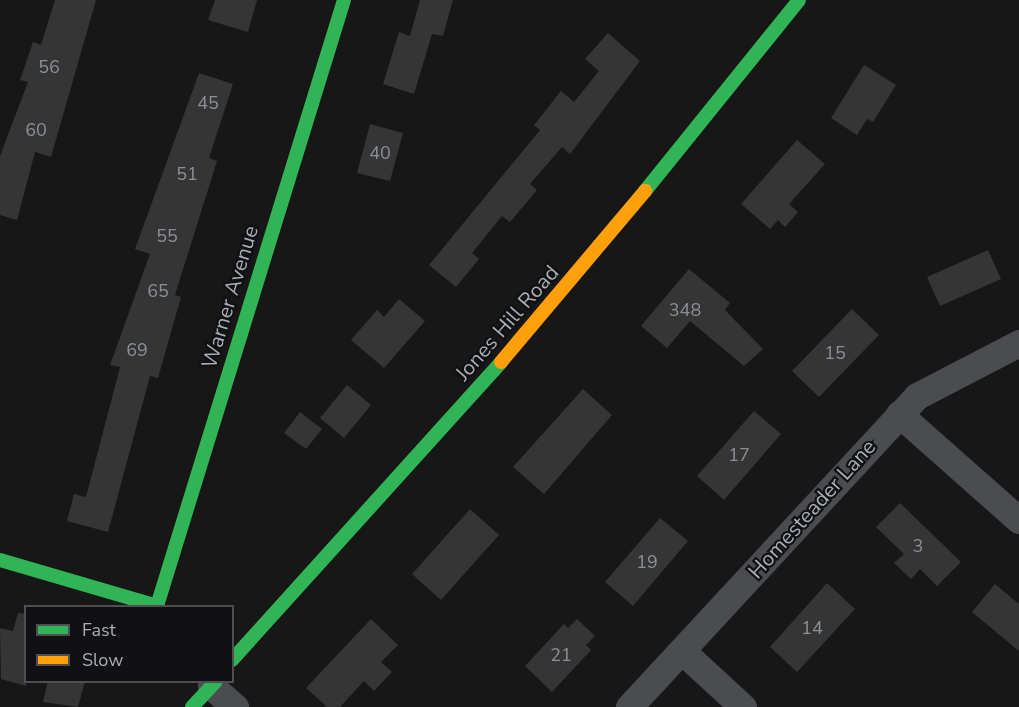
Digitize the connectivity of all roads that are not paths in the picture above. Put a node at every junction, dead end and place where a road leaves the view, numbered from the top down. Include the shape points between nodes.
1 (344, 0) edge
2 (799, 0) edge
3 (1019, 343) edge
4 (899, 414) junction
5 (1019, 520) edge
6 (0, 560) edge
7 (154, 605) edge
8 (157, 605) edge
9 (682, 651) junction
10 (234, 657) edge
11 (213, 684) edge
12 (192, 707) edge
13 (235, 707) edge
14 (628, 707) edge
15 (743, 707) edge

1 - 8 main road, Warner Avenue
2 - 10 main road, Jones Hill Road via 548,310
3 - 4 street, Homesteader Lane via 942,380
4 - 5 street
4 - 9 street, Homesteader Lane
6 - 7 main road
9 - 14 street, Homesteader Lane
9 - 15 street
11 - 12 main road
11 - 13 street

